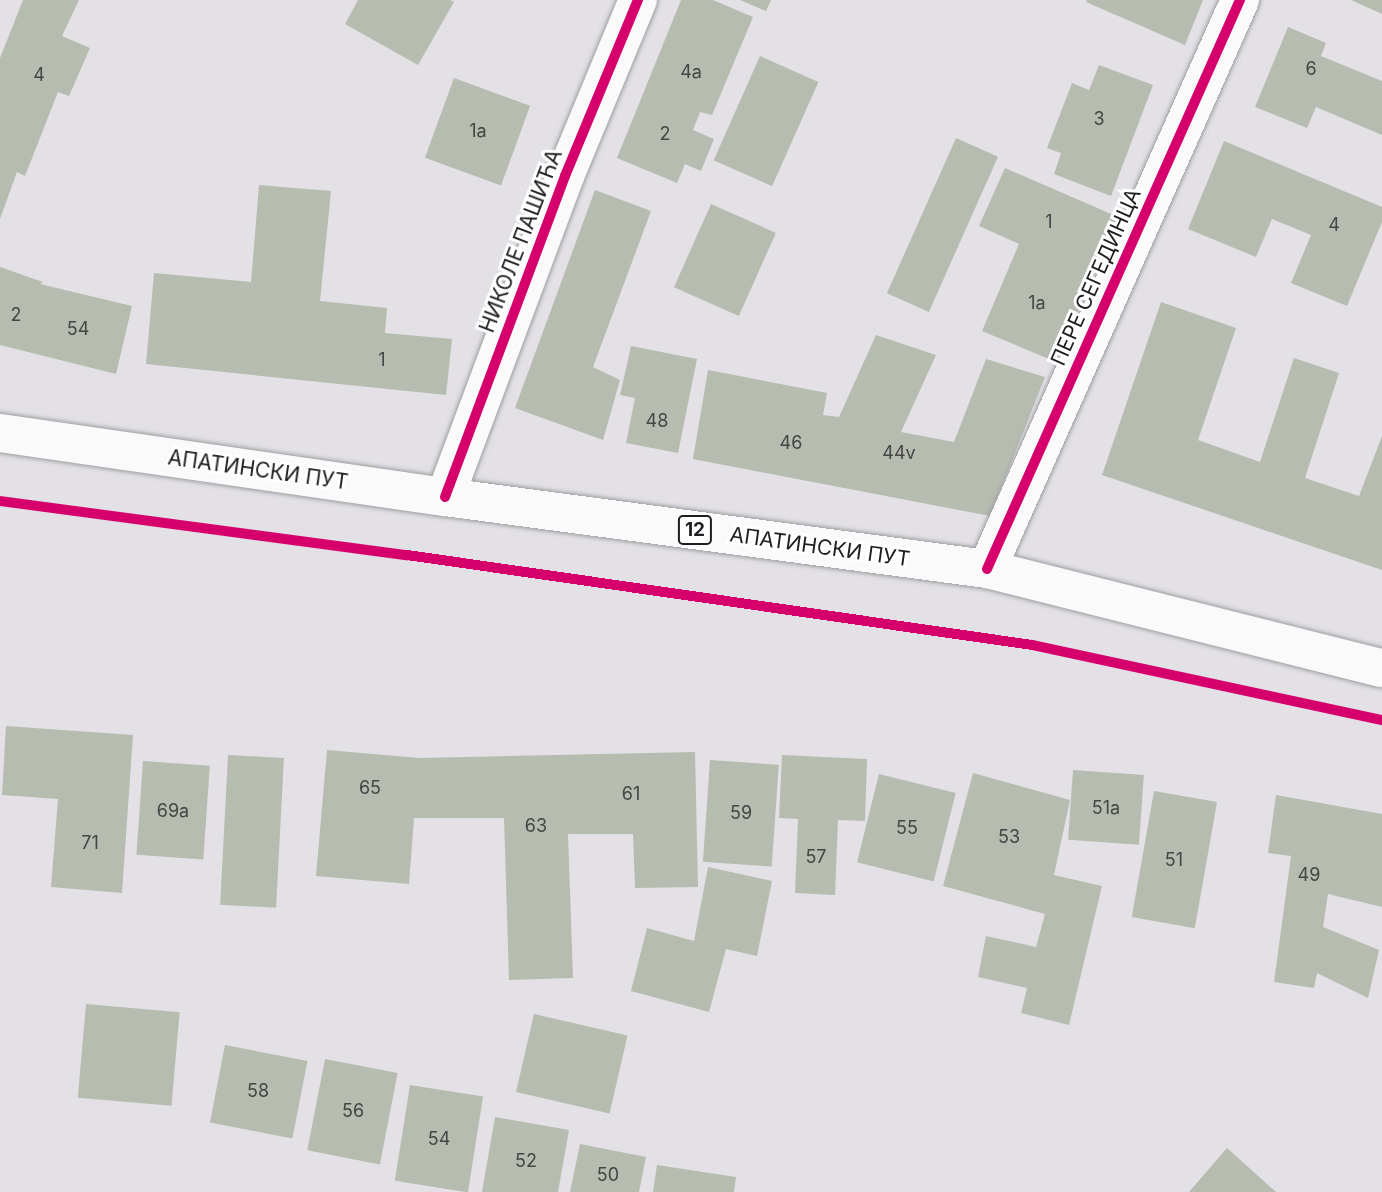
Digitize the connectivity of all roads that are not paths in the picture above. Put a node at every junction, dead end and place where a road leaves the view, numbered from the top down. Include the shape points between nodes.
1 (638, 0) edge
2 (1240, 0) edge
3 (0, 433) edge
4 (445, 497) junction
5 (987, 569) junction
6 (1382, 668) edge

1 - 4 main road, НИКОЛЕ ПАШИЋА via 565,176
2 - 5 main road, ПЕРЕ СЕГЕДИНЦА
3 - 4 main road, АПАТИНСКИ ПУТ / 12
4 - 5 main road, АПАТИНСКИ ПУТ / 12
5 - 6 main road, АПАТИНСКИ ПУТ / 12

